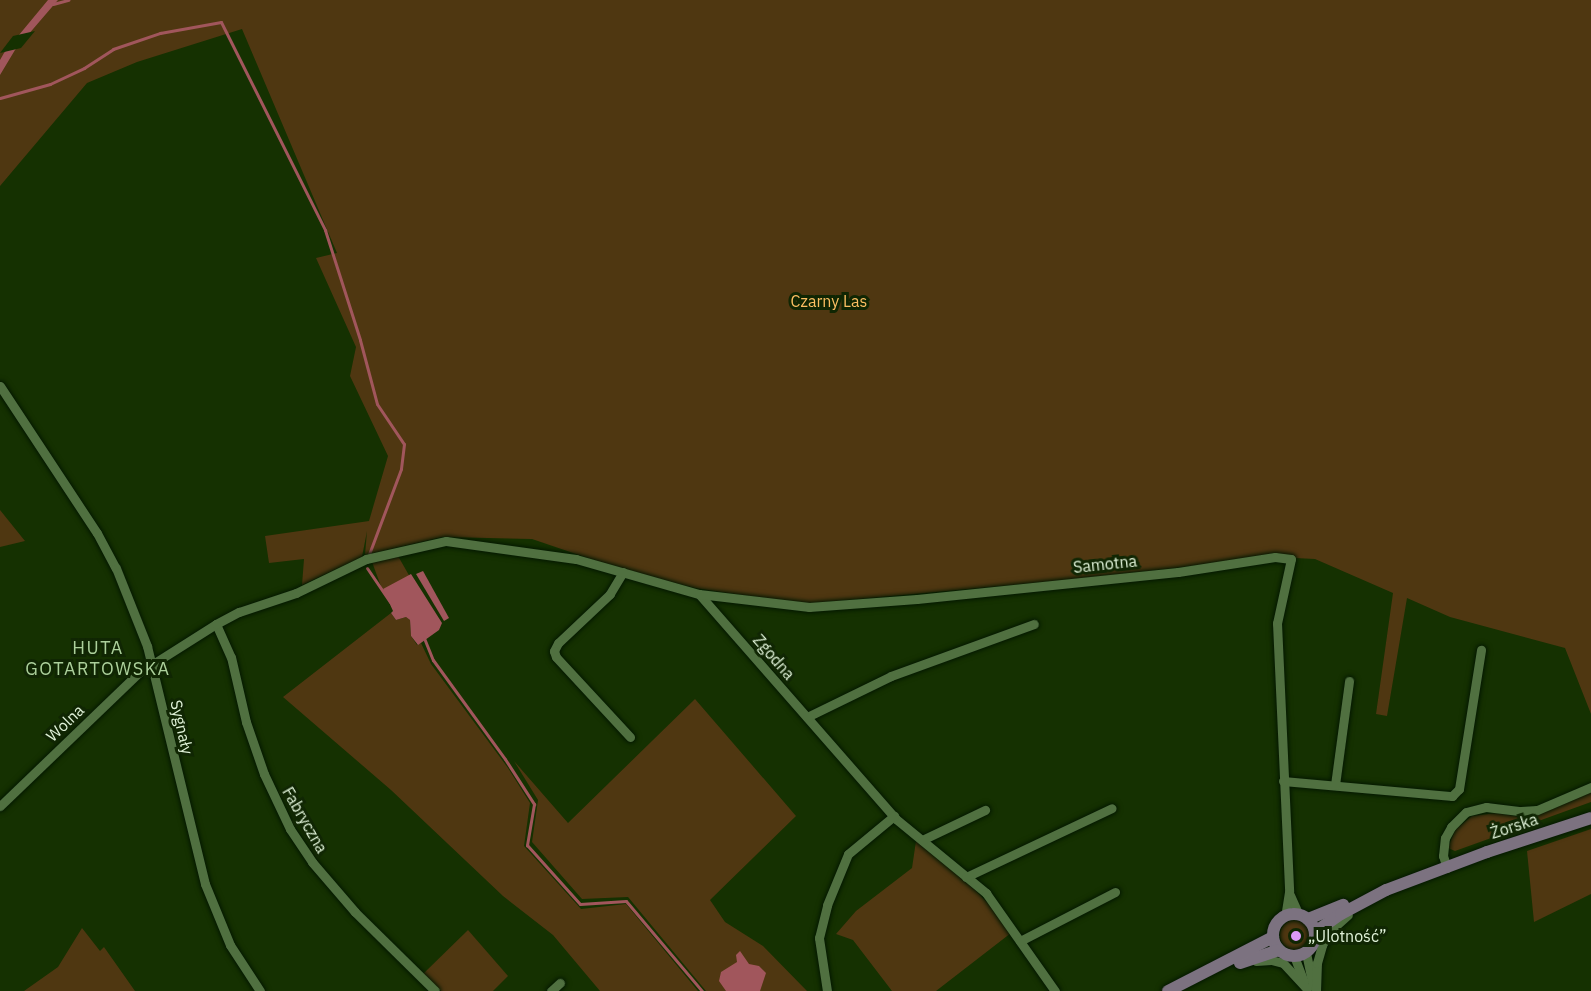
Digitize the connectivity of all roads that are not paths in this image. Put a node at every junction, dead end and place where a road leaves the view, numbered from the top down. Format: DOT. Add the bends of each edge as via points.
graph roads {
  1 [pos="0,386"];
  2 [pos="623,572"];
  3 [pos="699,594"];
  4 [pos="216,624"];
  5 [pos="1034,624"];
  6 [pos="1481,650"];
  7 [pos="151,664"];
  8 [pos="1349,681"];
  9 [pos="807,717"];
  10 [pos="630,737"];
  11 [pos="1283,781"];
  12 [pos="1335,785"];
  13 [pos="1591,787"];
  14 [pos="0,806"];
  15 [pos="1112,808"];
  16 [pos="985,810"];
  17 [pos="894,816"];
  18 [pos="1591,818"];
  19 [pos="922,840"];
  20 [pos="1447,868"];
  21 [pos="966,877"];
  22 [pos="1404,883"];
  23 [pos="1115,892"];
  24 [pos="1289,892"];
  25 [pos="1360,903"];
  26 [pos="1285,916"];
  27 [pos="1304,917"];
  28 [pos="1315,932"];
  29 [pos="1273,937"];
  30 [pos="1020,941"];
  31 [pos="1279,950"];
  32 [pos="1306,952"];
  33 [pos="1294,956"];
  34 [pos="1237,964"];
  35 [pos="1207,973"];
  36 [pos="560,983"];
  37 [pos="260,991"];
  38 [pos="435,991"];
  39 [pos="550,991"];
  40 [pos="827,991"];
  41 [pos="1054,991"];
  42 [pos="1168,991"];
  43 [pos="1311,991"];
  1 -- 7 [label="street, Sygnały" via="97,533 116,568"];
  2 -- 3 [label="street"];
  2 -- 4 [label="street" via="576,559 446,541 366,559 296,593"];
  2 -- 10 [label="street" via="610,594 554,651"];
  3 -- 9 [label="street, Zgodna"];
  3 -- 11 [label="street, Samotna" via="809,607 1178,572 1275,557 1291,559 1277,623"];
  4 -- 7 [label="street"];
  4 -- 38 [label="street, Fabryczna" via="231,657 246,722 264,774 290,829 312,862 355,912"];
  5 -- 9 [label="street" via="891,676"];
  6 -- 12 [label="street" via="1459,789 1452,795"];
  7 -- 14 [label="street, Wolna"];
  7 -- 37 [label="street, Sygnały" via="205,884 230,945"];
  8 -- 12 [label="street"];
  9 -- 17 [label="street, Zgodna"];
  11 -- 12 [label="street"];
  11 -- 24 [label="street, Samotna"];
  13 -- 20 [label="street, Żorska" via="1537,810 1486,807 1466,812 1445,838 1443,856"];
  15 -- 21 [label="street"];
  16 -- 19 [label="street"];
  17 -- 19 [label="street, Zgodna"];
  17 -- 40 [label="street" via="848,854 828,905 819,938"];
  18 -- 20 [label="main road, Żorska"];
  19 -- 21 [label="street, Zgodna"];
  20 -- 22 [label="main road, Żorska"];
  21 -- 30 [label="street, Zgodna" via="986,893"];
  22 -- 25 [label="main road, Żorska"];
  22 -- 27 [label="main road, Żorska"];
  23 -- 30 [label="street"];
  24 -- 26 [label="street, Samotna"];
  24 -- 27 [label="street, Samotna"];
  25 -- 28 [label="main road, Żorska"];
  25 -- 43 [label="street" via="1330,931 1322,945"];
  26 -- 27 [label="main road"];
  26 -- 29 [label="main road" via="1277,923"];
  27 -- 28 [label="main road"];
  28 -- 32 [label="main road" via="1314,944"];
  29 -- 31 [label="main road"];
  29 -- 35 [label="main road"];
  30 -- 41 [label="street, Zgodna"];
  31 -- 33 [label="main road"];
  31 -- 34 [label="main road"];
  32 -- 33 [label="main road"];
  32 -- 43 [label="street"];
  33 -- 43 [label="street"];
  34 -- 35 [label="main road"];
  34 -- 43 [label="street" via="1279,962"];
  35 -- 42 [label="main road"];
  36 -- 39 [label="street"];
}
